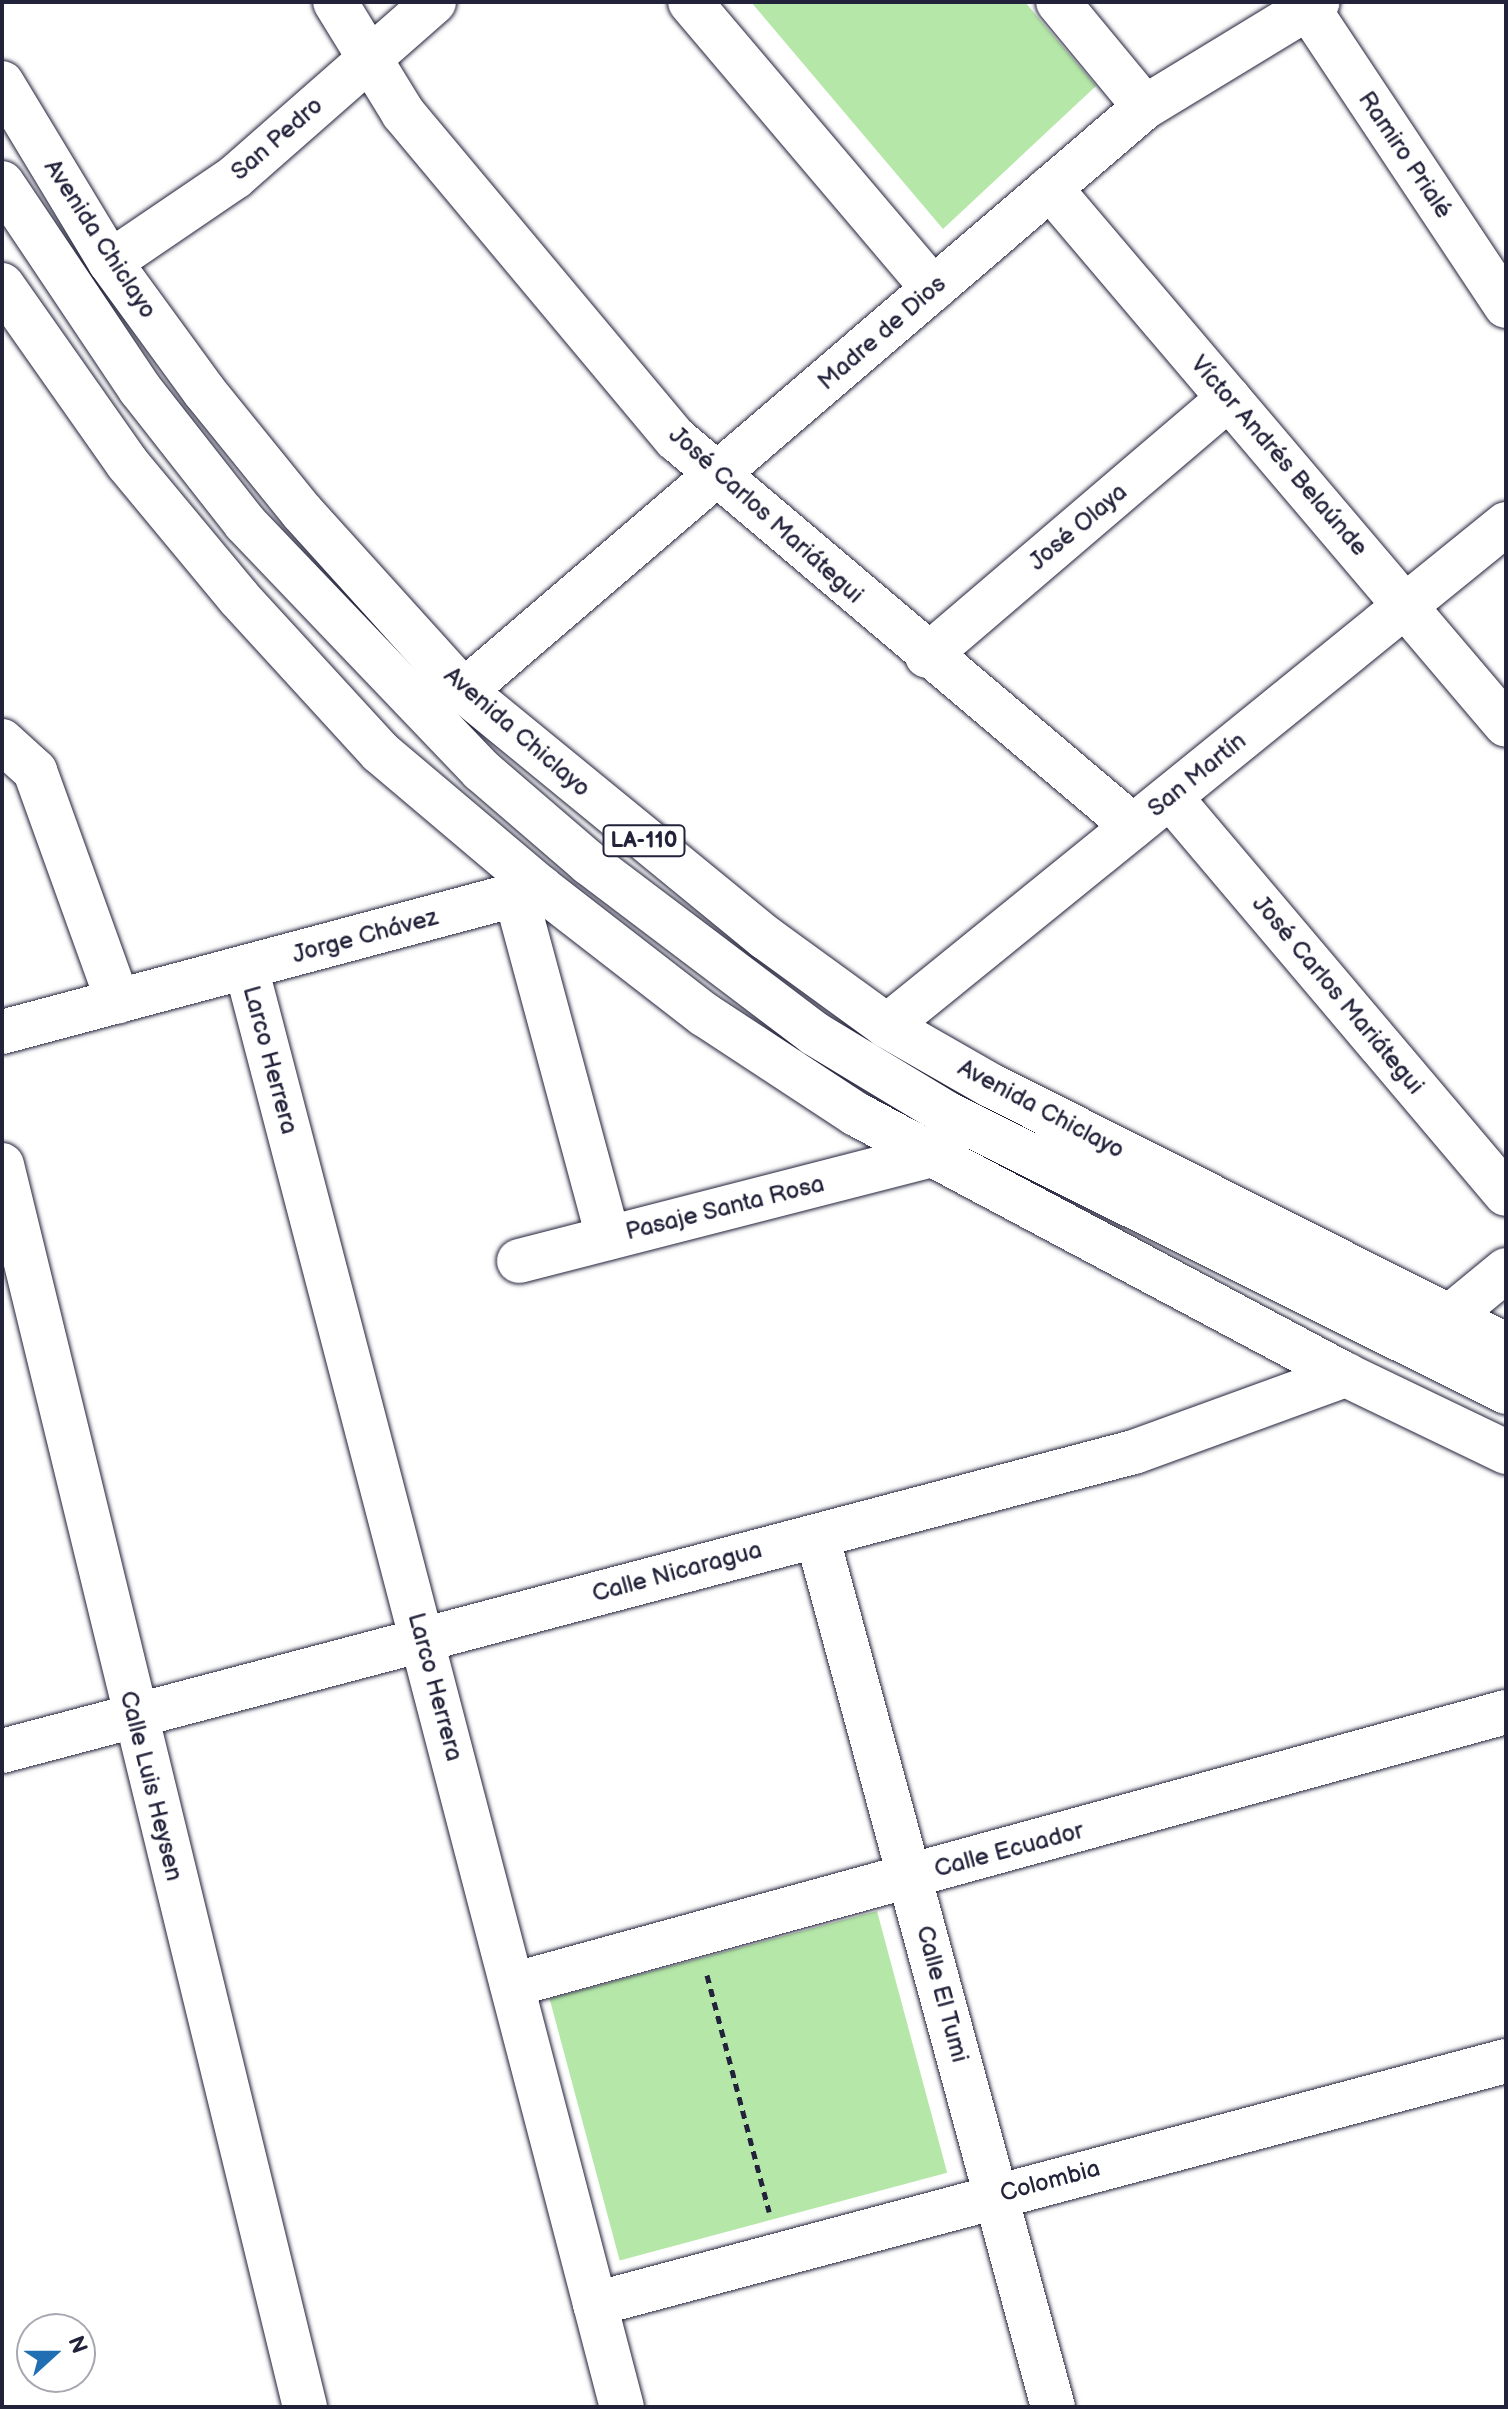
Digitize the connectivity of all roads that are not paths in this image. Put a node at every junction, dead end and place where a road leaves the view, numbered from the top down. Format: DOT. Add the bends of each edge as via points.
graph roads {
  1 [pos="335,2"];
  2 [pos="434,2"];
  3 [pos="690,2"];
  4 [pos="1058,2"];
  5 [pos="1310,5"];
  6 [pos="367,60"];
  7 [pos="2,83"];
  8 [pos="1145,107"];
  9 [pos="2,183"];
  10 [pos="1050,188"];
  11 [pos="110,262"];
  12 [pos="933,289"];
  13 [pos="5,296"];
  14 [pos="1506,306"];
  15 [pos="1229,398"];
  16 [pos="715,476"];
  17 [pos="1506,524"];
  18 [pos="1407,605"];
  19 [pos="927,656"];
  20 [pos="464,691"];
  21 [pos="1506,725"];
  22 [pos="2,741"];
  23 [pos="1170,797"];
  24 [pos="1133,826"];
  25 [pos="529,892"];
  26 [pos="246,967"];
  27 [pos="118,1001"];
  28 [pos="887,1026"];
  29 [pos="2,1032"];
  30 [pos="932,1155"];
  31 [pos="2,1165"];
  32 [pos="1506,1194"];
  33 [pos="608,1238"];
  34 [pos="519,1261"];
  35 [pos="1506,1270"];
  36 [pos="1449,1317"];
  37 [pos="1506,1345"];
  38 [pos="1346,1375"];
  39 [pos="1506,1392"];
  40 [pos="1506,1452"];
  41 [pos="817,1536"];
  42 [pos="422,1639"];
  43 [pos="1506,1712"];
  44 [pos="134,1716"];
  45 [pos="2,1751"];
  46 [pos="910,1877"];
  47 [pos="512,1985"];
  48 [pos="1506,2061"];
  49 [pos="996,2195"];
  50 [pos="595,2304"];
  51 [pos="305,2407"];
  52 [pos="622,2407"];
  53 [pos="1053,2407"];
  1 -- 6 [label="street, José Carlos Mariátegui"];
  2 -- 6 [label="street, San Pedro"];
  3 -- 12 [label="street"];
  4 -- 8 [label="street"];
  5 -- 8 [label="street, Madre de Dios"];
  5 -- 14 [label="street, Ramiro Prialé"];
  6 -- 11 [label="street, San Pedro" via="235,177"];
  6 -- 16 [label="street, José Carlos Mariátegui" via="522,260 676,439"];
  7 -- 11 [label="street, Avenida Chiclayo / LA-110"];
  8 -- 10 [label="street, Madre de Dios"];
  9 -- 39 [label="street, Avenida Chiclayo" via="140,389 245,523 481,770 589,863 815,1034 946,1113"];
  10 -- 12 [label="street, Madre de Dios"];
  10 -- 15 [label="street, Víctor Andrés Belaúnde"];
  11 -- 20 [label="street, Avenida Chiclayo / LA-110" via="204,391 302,512"];
  12 -- 16 [label="street, Madre de Dios"];
  13 -- 25 [label="street" via="127,463 239,598 380,752"];
  15 -- 18 [label="street, Víctor Andrés Belaúnde"];
  15 -- 19 [label="street, José Olaya"];
  16 -- 19 [label="street, José Carlos Mariátegui"];
  16 -- 20 [label="street, Madre de Dios"];
  17 -- 18 [label="street, San Martín"];
  18 -- 21 [label="street, Víctor Andrés Belaúnde"];
  18 -- 23 [label="street, San Martín"];
  19 -- 24 [label="street, José Carlos Mariátegui"];
  20 -- 28 [label="street, Avenida Chiclayo / LA-110" via="766,938"];
  22 -- 27 [label="street" via="35,771"];
  23 -- 24 [label="street, San Martín"];
  23 -- 32 [label="street, José Carlos Mariátegui"];
  24 -- 28 [label="street, San Martín"];
  25 -- 26 [label="street, Jorge Chávez"];
  25 -- 30 [label="street" via="856,1114"];
  25 -- 33 [label="street"];
  26 -- 27 [label="street, Jorge Chávez"];
  26 -- 42 [label="street, Larco Herrera"];
  27 -- 29 [label="street, Jorge Chávez"];
  28 -- 36 [label="street, Avenida Chiclayo / LA-110" via="990,1085"];
  30 -- 33 [label="street, Pasaje Santa Rosa"];
  30 -- 38 [label="street"];
  31 -- 44 [label="street, Calle Luis Heysen"];
  33 -- 34 [label="street, Pasaje Santa Rosa"];
  35 -- 36 [label="street"];
  36 -- 37 [label="street, Avenida Chiclayo / LA-110"];
  38 -- 40 [label="street"];
  38 -- 41 [label="street, Calle Nicaragua" via="1134,1452"];
  41 -- 42 [label="street, Calle Nicaragua"];
  41 -- 46 [label="street, Calle El Tumi"];
  42 -- 44 [label="street, Calle Nicaragua"];
  42 -- 47 [label="street, Larco Herrera"];
  43 -- 46 [label="street, Calle Ecuador"];
  44 -- 45 [label="street, Calle Nicaragua"];
  44 -- 51 [label="street, Calle Luis Heysen"];
  46 -- 47 [label="street, Calle Ecuador"];
  46 -- 49 [label="street, Calle El Tumi"];
  47 -- 50 [label="street, Larco Herrera"];
  48 -- 49 [label="street, Colombia"];
  49 -- 50 [label="street, Colombia"];
  49 -- 53 [label="street, Calle El Tumi"];
  50 -- 52 [label="street, Larco Herrera"];
}
